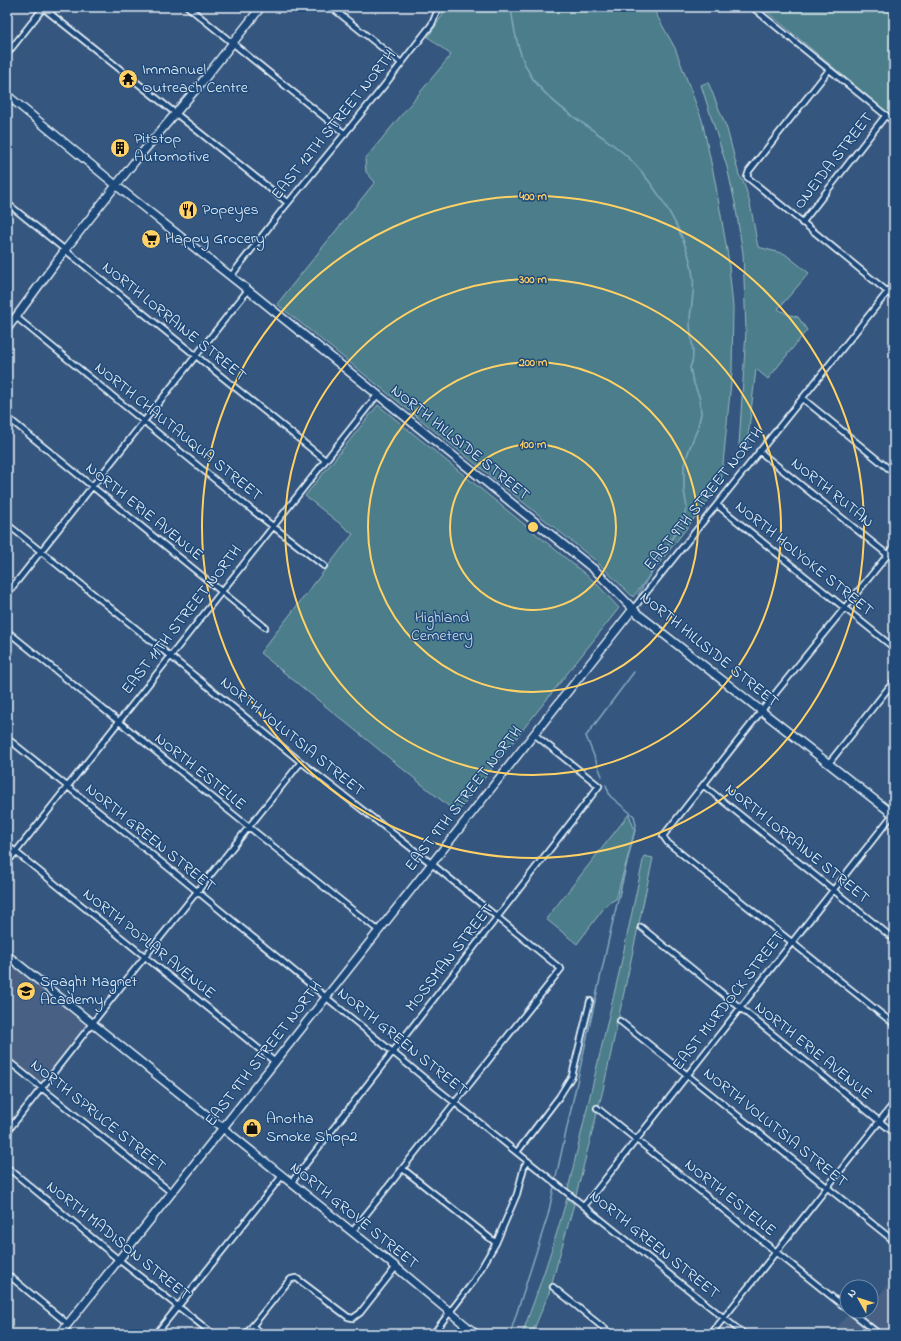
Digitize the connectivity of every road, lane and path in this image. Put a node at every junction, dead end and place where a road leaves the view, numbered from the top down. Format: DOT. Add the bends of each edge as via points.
graph roads {
  1 [pos="43,7"];
  2 [pos="188,7"];
  3 [pos="261,7"];
  4 [pos="331,7"];
  5 [pos="439,7"];
  6 [pos="752,7"];
  7 [pos="233,44"];
  8 [pos="7,54"];
  9 [pos="401,63"];
  10 [pos="830,70"];
  11 [pos="7,96"];
  12 [pos="175,112"];
  13 [pos="886,115"];
  14 [pos="894,122"];
  15 [pos="345,134"];
  16 [pos="116,186"];
  17 [pos="7,203"];
  18 [pos="288,203"];
  19 [pos="802,223"];
  20 [pos="65,250"];
  21 [pos="231,276"];
  22 [pos="894,284"];
  23 [pos="248,290"];
  24 [pos="888,292"];
  25 [pos="894,297"];
  26 [pos="16,318"];
  27 [pos="7,329"];
  28 [pos="196,357"];
  29 [pos="378,394"];
  30 [pos="802,398"];
  31 [pos="7,417"];
  32 [pos="144,421"];
  33 [pos="759,451"];
  34 [pos="325,460"];
  35 [pos="894,473"];
  36 [pos="92,486"];
  37 [pos="717,505"];
  38 [pos="7,524"];
  39 [pos="273,526"];
  40 [pos="894,547"];
  41 [pos="41,551"];
  42 [pos="888,555"];
  43 [pos="324,566"];
  44 [pos="221,592"];
  45 [pos="7,594"];
  46 [pos="844,608"];
  47 [pos="633,609"];
  48 [pos="265,627"];
  49 [pos="7,631"];
  50 [pos="894,648"];
  51 [pos="171,656"];
  52 [pos="894,681"];
  53 [pos="762,710"];
  54 [pos="118,722"];
  55 [pos="534,734"];
  56 [pos="7,738"];
  57 [pos="301,762"];
  58 [pos="829,763"];
  59 [pos="703,785"];
  60 [pos="66,787"];
  61 [pos="894,814"];
  62 [pos="248,828"];
  63 [pos="7,845"];
  64 [pos="16,852"];
  65 [pos="7,863"];
  66 [pos="432,864"];
  67 [pos="834,890"];
  68 [pos="197,892"];
  69 [pos="498,917"];
  70 [pos="641,927"];
  71 [pos="379,931"];
  72 [pos="894,939"];
  73 [pos="792,942"];
  74 [pos="7,955"];
  75 [pos="144,957"];
  76 [pos="326,998"];
  77 [pos="590,1001"];
  78 [pos="740,1008"];
  79 [pos="620,1021"];
  80 [pos="92,1023"];
  81 [pos="894,1024"];
  82 [pos="393,1052"];
  83 [pos="7,1060"];
  84 [pos="275,1062"];
  85 [pos="688,1075"];
  86 [pos="42,1088"];
  87 [pos="455,1103"];
  88 [pos="894,1103"];
  89 [pos="597,1108"];
  90 [pos="879,1122"];
  91 [pos="223,1128"];
  92 [pos="7,1132"];
  93 [pos="894,1133"];
  94 [pos="636,1140"];
  95 [pos="517,1152"];
  96 [pos="528,1161"];
  97 [pos="7,1167"];
  98 [pos="403,1169"];
  99 [pos="282,1176"];
  100 [pos="291,1183"];
  101 [pos="827,1187"];
  102 [pos="172,1193"];
  103 [pos="584,1206"];
  104 [pos="352,1232"];
  105 [pos="894,1241"];
  106 [pos="496,1243"];
  107 [pos="776,1252"];
  108 [pos="119,1260"];
  109 [pos="396,1267"];
  110 [pos="7,1274"];
  111 [pos="553,1287"];
  112 [pos="839,1303"];
  113 [pos="178,1306"];
  114 [pos="450,1312"];
  115 [pos="724,1317"];
  116 [pos="860,1319"];
  117 [pos="68,1324"];
  118 [pos="252,1326"];
  119 [pos="60,1334"];
  120 [pos="156,1334"];
  121 [pos="212,1334"];
  122 [pos="246,1334"];
  123 [pos="263,1334"];
  124 [pos="433,1334"];
  125 [pos="476,1334"];
  126 [pos="611,1334"];
  127 [pos="711,1334"];
  128 [pos="744,1334"];
  129 [pos="879,1334"];
  1 -- 8 [label="street"];
  1 -- 12 [label="street"];
  2 -- 7 [label="street"];
  3 -- 7 [label="main road"];
  4 -- 9 [label="street"];
  5 -- 9 [label="street, EAST 12TH STREET NORTH" via="432,24"];
  6 -- 10 [label="street"];
  7 -- 12 [label="main road"];
  7 -- 15 [label="street"];
  9 -- 15 [label="street, EAST 12TH STREET NORTH"];
  10 -- 13 [label="street"];
  10 -- 19 [label="street" via="746,177"];
  11 -- 16 [label="main road, NORTH HILLSIDE STREET"];
  12 -- 16 [label="main road"];
  12 -- 18 [label="street"];
  13 -- 14 [label="street"];
  13 -- 19 [label="street, ONEIDA STREET"];
  15 -- 18 [label="street, EAST 12TH STREET NORTH"];
  16 -- 20 [label="main road"];
  16 -- 21 [label="main road, NORTH HILLSIDE STREET"];
  17 -- 20 [label="street, NORTH LORRAINE STREET"];
  18 -- 21 [label="street, EAST 12TH STREET NORTH"];
  19 -- 24 [label="street"];
  20 -- 26 [label="main road"];
  20 -- 28 [label="street, NORTH LORRAINE STREET"];
  21 -- 23 [label="main road, NORTH HILLSIDE STREET"];
  22 -- 24 [label="street, EAST 9TH STREET NORTH"];
  23 -- 28 [label="street"];
  23 -- 29 [label="main road, NORTH HILLSIDE STREET"];
  24 -- 25 [label="street"];
  24 -- 30 [label="street, EAST 9TH STREET NORTH"];
  26 -- 27 [label="main road"];
  26 -- 32 [label="street, NORTH CHAUTAUQUA STREET"];
  28 -- 32 [label="street"];
  28 -- 34 [label="street, NORTH LORRAINE STREET"];
  29 -- 34 [label="street, EAST 11TH STREET NORTH"];
  29 -- 47 [label="main road, NORTH HILLSIDE STREET" via="596,571"];
  30 -- 33 [label="street, EAST 9TH STREET NORTH"];
  30 -- 35 [label="street"];
  31 -- 36 [label="street, NORTH ERIE AVENUE"];
  32 -- 36 [label="street"];
  32 -- 39 [label="street, NORTH CHAUTAUQUA STREET"];
  33 -- 37 [label="street, EAST 9TH STREET NORTH"];
  33 -- 42 [label="street, NORTH RUTAN"];
  34 -- 39 [label="street, EAST 11TH STREET NORTH"];
  36 -- 41 [label="street"];
  36 -- 44 [label="street, NORTH ERIE AVENUE"];
  37 -- 46 [label="street, NORTH HOLYOKE STREET"];
  37 -- 47 [label="street, EAST 9TH STREET NORTH"];
  38 -- 41 [label="street, NORTH VOLUTSIA STREET"];
  39 -- 43 [label="street, NORTH CHAUTAUQUA STREET"];
  39 -- 44 [label="street, EAST 11TH STREET NORTH"];
  40 -- 42 [label="street"];
  41 -- 45 [label="street"];
  41 -- 51 [label="street, NORTH VOLUTSIA STREET"];
  42 -- 46 [label="street"];
  44 -- 48 [label="street, NORTH ERIE AVENUE"];
  44 -- 51 [label="street, EAST 11TH STREET NORTH"];
  46 -- 50 [label="street, NORTH HOLYOKE STREET"];
  46 -- 53 [label="street"];
  47 -- 53 [label="main road, NORTH HILLSIDE STREET"];
  47 -- 55 [label="main road, EAST 9TH STREET NORTH"];
  49 -- 54 [label="street, NORTH ESTELLE"];
  51 -- 54 [label="street, EAST 11TH STREET NORTH"];
  51 -- 57 [label="street, NORTH VOLUTSIA STREET"];
  52 -- 58 [label="street"];
  53 -- 58 [label="main road, NORTH HILLSIDE STREET"];
  53 -- 59 [label="street"];
  54 -- 60 [label="street, EAST 11TH STREET NORTH"];
  54 -- 62 [label="street, NORTH ESTELLE"];
  55 -- 66 [label="main road, EAST 9TH STREET NORTH"];
  55 -- 69 [label="street, MOSSMAN STREET" via="599,786"];
  56 -- 60 [label="street, NORTH GREEN STREET"];
  57 -- 62 [label="street"];
  57 -- 66 [label="street, NORTH VOLUTSIA STREET"];
  58 -- 61 [label="main road, NORTH HILLSIDE STREET"];
  59 -- 67 [label="street, NORTH LORRAINE STREET"];
  59 -- 73 [label="street" via="663,836 668,843"];
  60 -- 64 [label="street, EAST 11TH STREET NORTH"];
  60 -- 68 [label="street, NORTH GREEN STREET"];
  61 -- 67 [label="street, EAST MURDOCK STREET"];
  62 -- 68 [label="street"];
  62 -- 71 [label="street, NORTH ESTELLE"];
  63 -- 64 [label="street, NORTH POPLAR AVENUE"];
  64 -- 65 [label="street, EAST 11TH STREET NORTH"];
  64 -- 75 [label="street, NORTH POPLAR AVENUE"];
  66 -- 69 [label="street, NORTH VOLUTSIA STREET"];
  66 -- 71 [label="main road, EAST 9TH STREET NORTH"];
  67 -- 72 [label="street, NORTH LORRAINE STREET"];
  67 -- 73 [label="street, EAST MURDOCK STREET"];
  68 -- 75 [label="street"];
  68 -- 76 [label="street, NORTH GREEN STREET"];
  69 -- 82 [label="street, MOSSMAN STREET"];
  69 -- 87 [label="street, NORTH VOLUTSIA STREET" via="561,969"];
  70 -- 78 [label="street, NORTH ERIE AVENUE"];
  71 -- 76 [label="main road, EAST 9TH STREET NORTH"];
  73 -- 78 [label="street, EAST MURDOCK STREET"];
  73 -- 81 [label="street"];
  74 -- 80 [label="main road, NORTH GROVE STREET"];
  75 -- 80 [label="street"];
  75 -- 84 [label="street, NORTH POPLAR AVENUE"];
  76 -- 82 [label="street, NORTH GREEN STREET"];
  76 -- 84 [label="main road, EAST 9TH STREET NORTH"];
  77 -- 95 [label="street" via="572,1076"];
  78 -- 85 [label="street, EAST MURDOCK STREET"];
  78 -- 90 [label="street, NORTH ERIE AVENUE"];
  79 -- 85 [label="street, NORTH VOLUTSIA STREET"];
  80 -- 86 [label="street"];
  80 -- 91 [label="main road, NORTH GROVE STREET"];
  82 -- 87 [label="street, NORTH GREEN STREET"];
  82 -- 100 [label="street, MOSSMAN STREET"];
  83 -- 86 [label="street, NORTH SPRUCE STREET"];
  84 -- 91 [label="main road, EAST 9TH STREET NORTH"];
  85 -- 94 [label="street, EAST MURDOCK STREET"];
  85 -- 101 [label="street, NORTH VOLUTSIA STREET"];
  86 -- 92 [label="street"];
  86 -- 102 [label="street, NORTH SPRUCE STREET"];
  87 -- 95 [label="street, NORTH GREEN STREET"];
  87 -- 98 [label="street"];
  88 -- 90 [label="street"];
  89 -- 94 [label="street, NORTH ESTELLE"];
  90 -- 93 [label="street, NORTH ERIE AVENUE"];
  90 -- 101 [label="street"];
  91 -- 99 [label="main road, NORTH GROVE STREET"];
  91 -- 102 [label="main road, EAST 9TH STREET NORTH"];
  94 -- 103 [label="street, EAST MURDOCK STREET"];
  94 -- 107 [label="street, NORTH ESTELLE"];
  95 -- 96 [label="street, NORTH GREEN STREET"];
  96 -- 103 [label="street, NORTH GREEN STREET"];
  96 -- 106 [label="street"];
  97 -- 108 [label="street, NORTH MADISON STREET"];
  98 -- 104 [label="street"];
  98 -- 106 [label="street"];
  99 -- 100 [label="main road, NORTH GROVE STREET"];
  99 -- 113 [label="street"];
  100 -- 104 [label="main road, NORTH GROVE STREET"];
  101 -- 105 [label="street, NORTH VOLUTSIA STREET"];
  101 -- 107 [label="street"];
  102 -- 108 [label="main road, EAST 9TH STREET NORTH"];
  103 -- 115 [label="street, NORTH GREEN STREET"];
  104 -- 109 [label="main road, NORTH GROVE STREET"];
  106 -- 114 [label="street" via="473,1282"];
  107 -- 112 [label="street, NORTH ESTELLE"];
  107 -- 115 [label="street"];
  108 -- 113 [label="street, NORTH MADISON STREET"];
  108 -- 117 [label="main road, EAST 9TH STREET NORTH"];
  109 -- 114 [label="main road, NORTH GROVE STREET"];
  109 -- 118 [label="street" via="360,1313 353,1318 348,1317 296,1278 287,1283"];
  110 -- 117 [label="street"];
  111 -- 126 [label="street"];
  113 -- 120 [label="street"];
  113 -- 121 [label="street, NORTH MADISON STREET"];
  114 -- 124 [label="street"];
  114 -- 125 [label="main road, NORTH GROVE STREET"];
  115 -- 127 [label="street"];
  115 -- 128 [label="street, NORTH GREEN STREET"];
  116 -- 129 [label="street"];
  117 -- 119 [label="main road, EAST 9TH STREET NORTH"];
  118 -- 122 [label="street"];
  118 -- 123 [label="street"];
}
